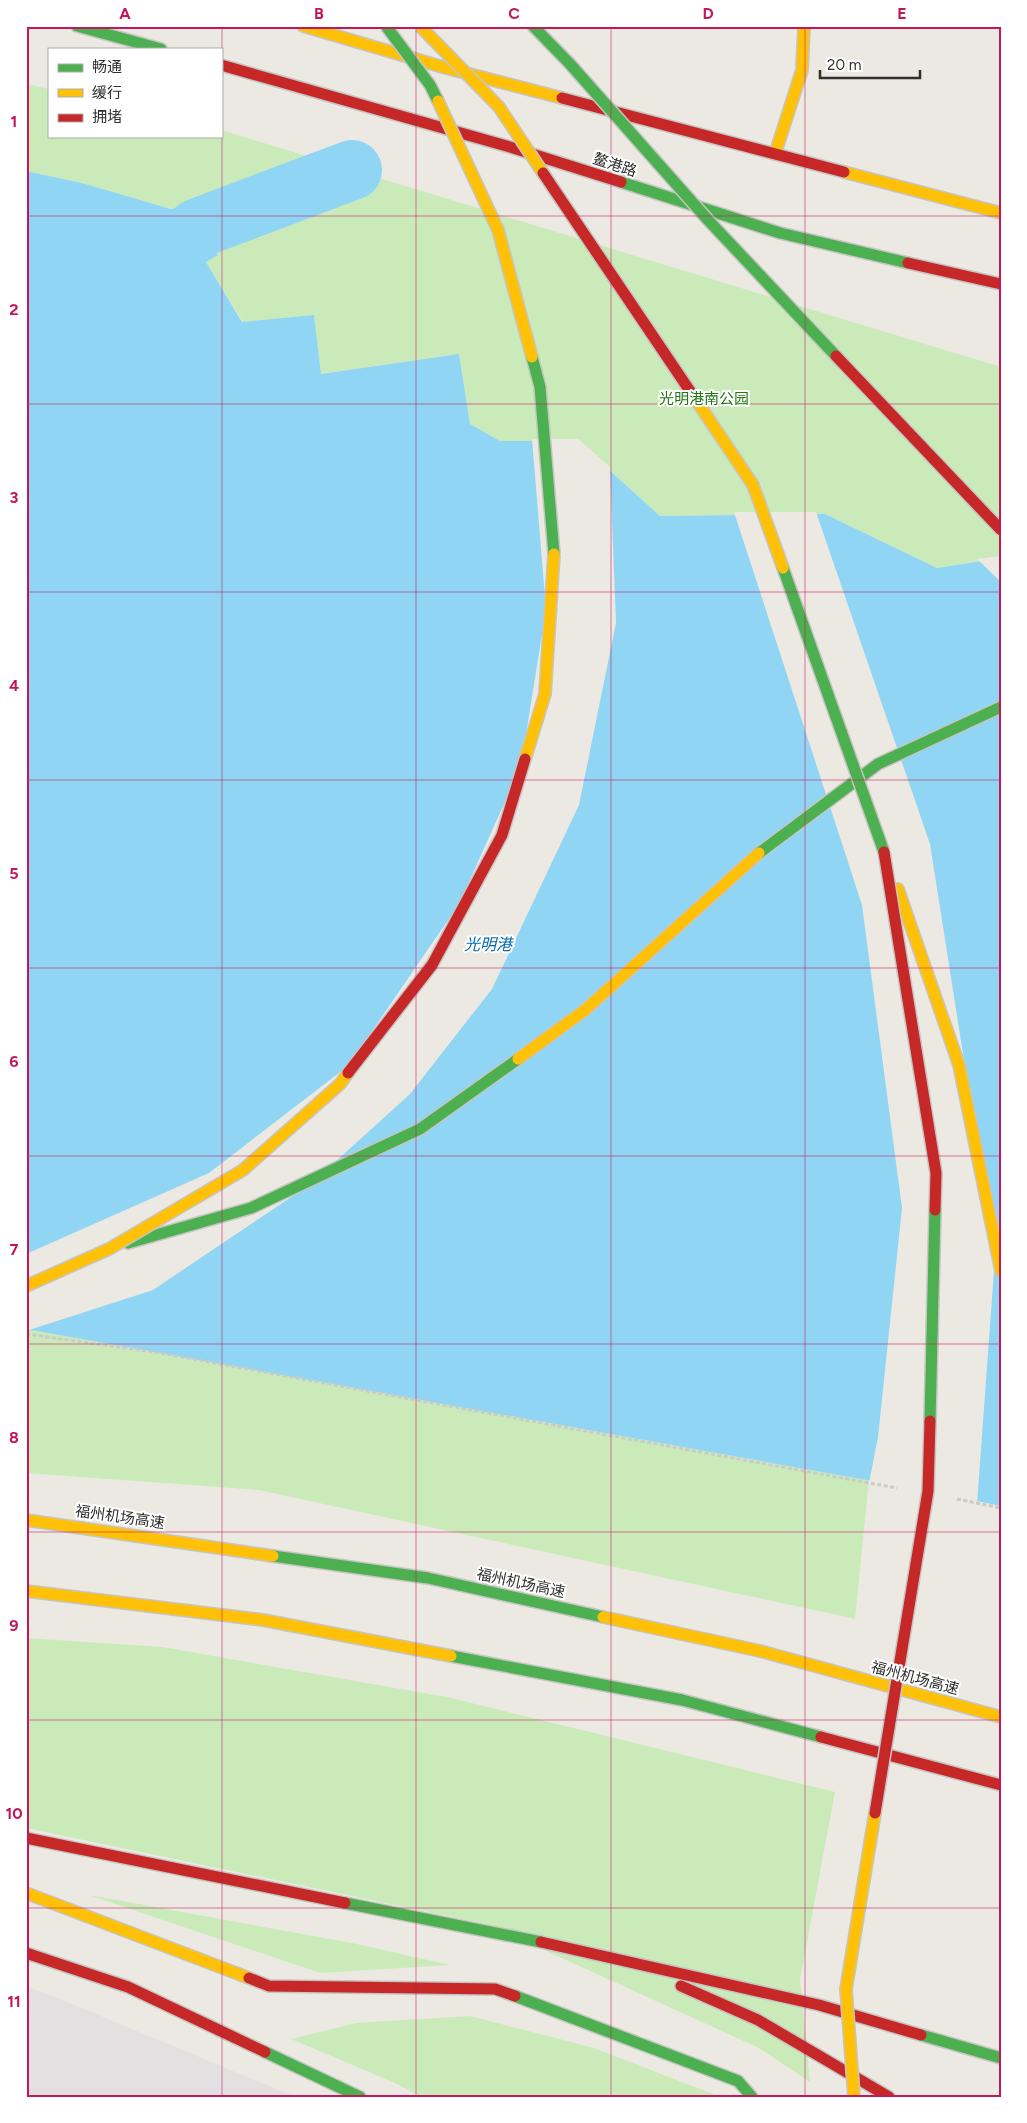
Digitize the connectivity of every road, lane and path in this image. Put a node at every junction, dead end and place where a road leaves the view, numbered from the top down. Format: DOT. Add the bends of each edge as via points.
graph roads {
  1 [pos="77,26"];
  2 [pos="303,26"];
  3 [pos="386,26"];
  4 [pos="420,26"];
  5 [pos="533,26"];
  6 [pos="804,26"];
  7 [pos="157,48"];
  8 [pos="222,65"];
  9 [pos="775,154"];
  10 [pos="1001,213"];
  11 [pos="1001,284"];
  12 [pos="1001,530"];
  13 [pos="1001,707"];
  14 [pos="884,850"];
  15 [pos="108,1248"];
  16 [pos="1001,1271"];
  17 [pos="26,1286"];
  18 [pos="26,1334"];
  19 [pos="905,1489"];
  20 [pos="953,1499"];
  21 [pos="1001,1508"];
  22 [pos="26,1520"];
  23 [pos="26,1591"];
  24 [pos="1001,1717"];
  25 [pos="1001,1785"];
  26 [pos="26,1838"];
  27 [pos="26,1893"];
  28 [pos="564,1947"];
  29 [pos="26,1953"];
  30 [pos="1001,2058"];
  31 [pos="360,2097"];
  32 [pos="752,2097"];
  33 [pos="854,2097"];
  34 [pos="889,2097"];
  1 -- 7 [label="main road"];
  2 -- 9 [label="main road, bridge" via="446,68"];
  3 -- 15 [label="main road, bridge" via="430,85 498,230 540,388 555,543 545,694 502,835 432,965 340,1084 244,1170"];
  4 -- 14 [label="main road, bridge" via="499,107 753,485"];
  5 -- 12 [label="main road, bridge" via="708,220"];
  6 -- 9 [label="main road" via="802,70"];
  8 -- 11 [label="main road, 鳌港路" via="510,147 780,233"];
  9 -- 10 [label="main road"];
  13 -- 15 [label="main road, bridge" via="878,764 770,842 585,1010 420,1129 251,1208"];
  14 -- 16 [label="main road, bridge" via="959,1065"];
  14 -- 33 [label="main road, bridge" via="936,1173 928,1491 846,1989"];
  15 -- 17 [label="main road, bridge"];
  18 -- 19 [label="path" via="160,1353"];
  20 -- 21 [label="path"];
  22 -- 24 [label="main road, 福州机场高速" via="428,1578 760,1651"];
  23 -- 25 [label="main road" via="264,1620 682,1700"];
  26 -- 28 [label="main road"];
  27 -- 32 [label="main road" via="270,1986 495,1989 738,2081"];
  28 -- 30 [label="main road" via="819,2005"];
  28 -- 34 [label="main road" via="656,1975 758,2020"];
  29 -- 31 [label="main road" via="128,1987"];
}
